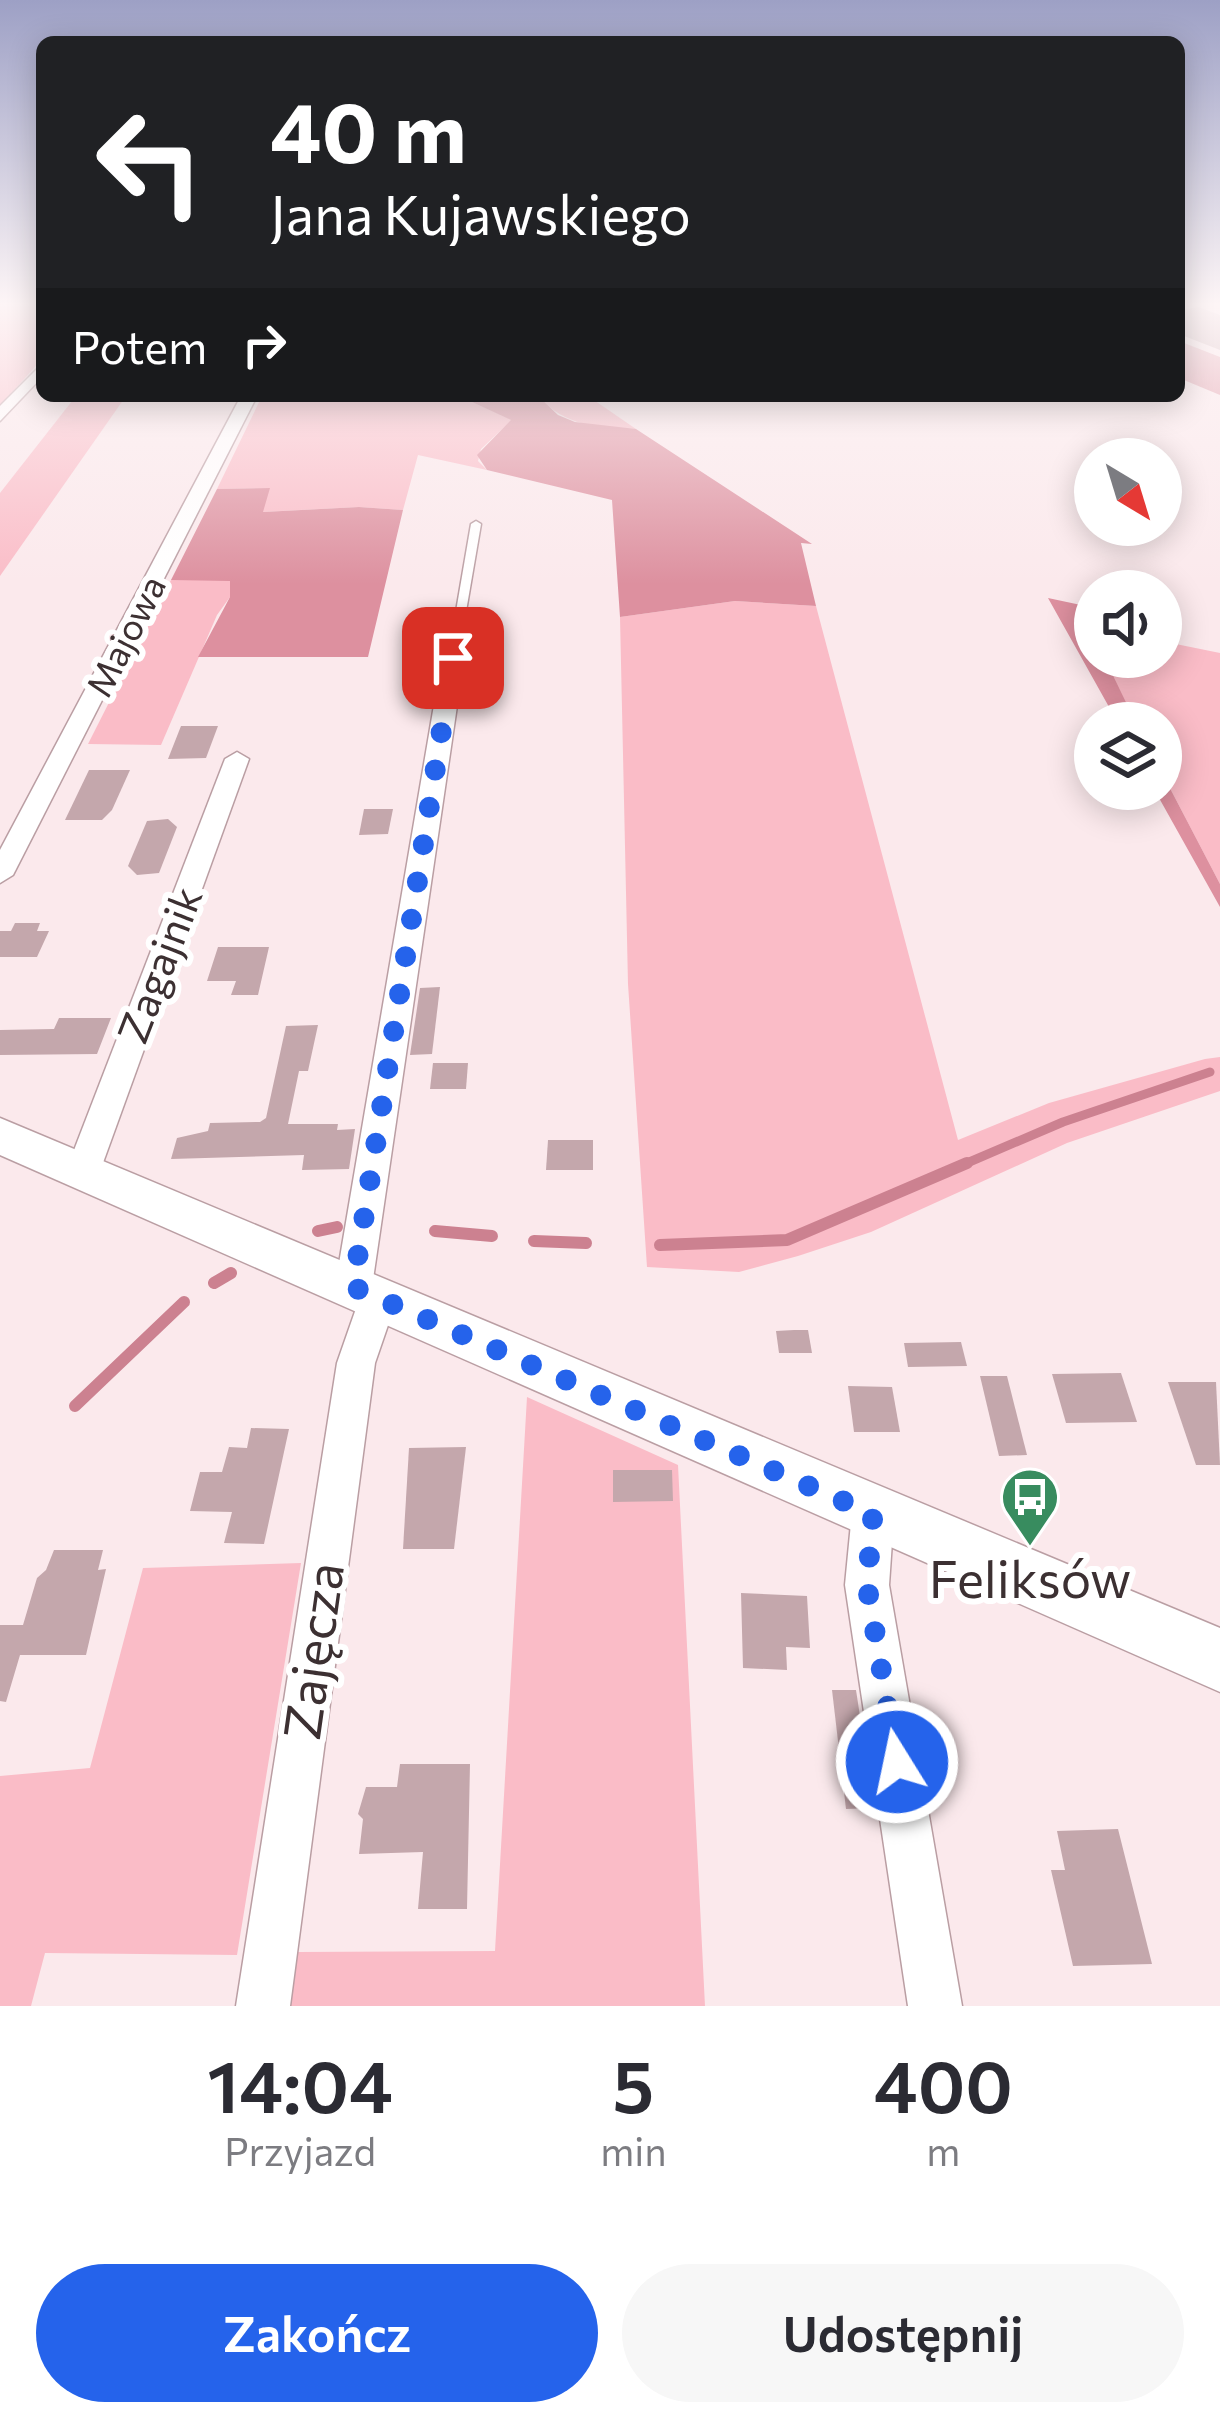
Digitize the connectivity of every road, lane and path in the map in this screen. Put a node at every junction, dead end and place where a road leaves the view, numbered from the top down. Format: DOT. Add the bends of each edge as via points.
graph roads {
  1 [pos="246,402"];
  2 [pos="476,524"];
  3 [pos="453,658"];
  4 [pos="237,759"];
  5 [pos="0,875"];
  6 [pos="0,1135"];
  7 [pos="83,1171"];
  8 [pos="365,1293"];
  9 [pos="873,1514"];
  10 [pos="1220,1660"];
  11 [pos="263,2006"];
  12 [pos="935,2006"];
  1 -- 5 [label="street, Majowa"];
  2 -- 3 [label="lane"];
  3 -- 8 [label="street, Zajęcza"];
  4 -- 7 [label="street, Zagajnik"];
  6 -- 7 [label="main road"];
  7 -- 8 [label="main road"];
  8 -- 9 [label="main road"];
  8 -- 11 [label="street, Zajęcza"];
  9 -- 10 [label="main road"];
  9 -- 12 [label="street" via="867,1585"];
}
